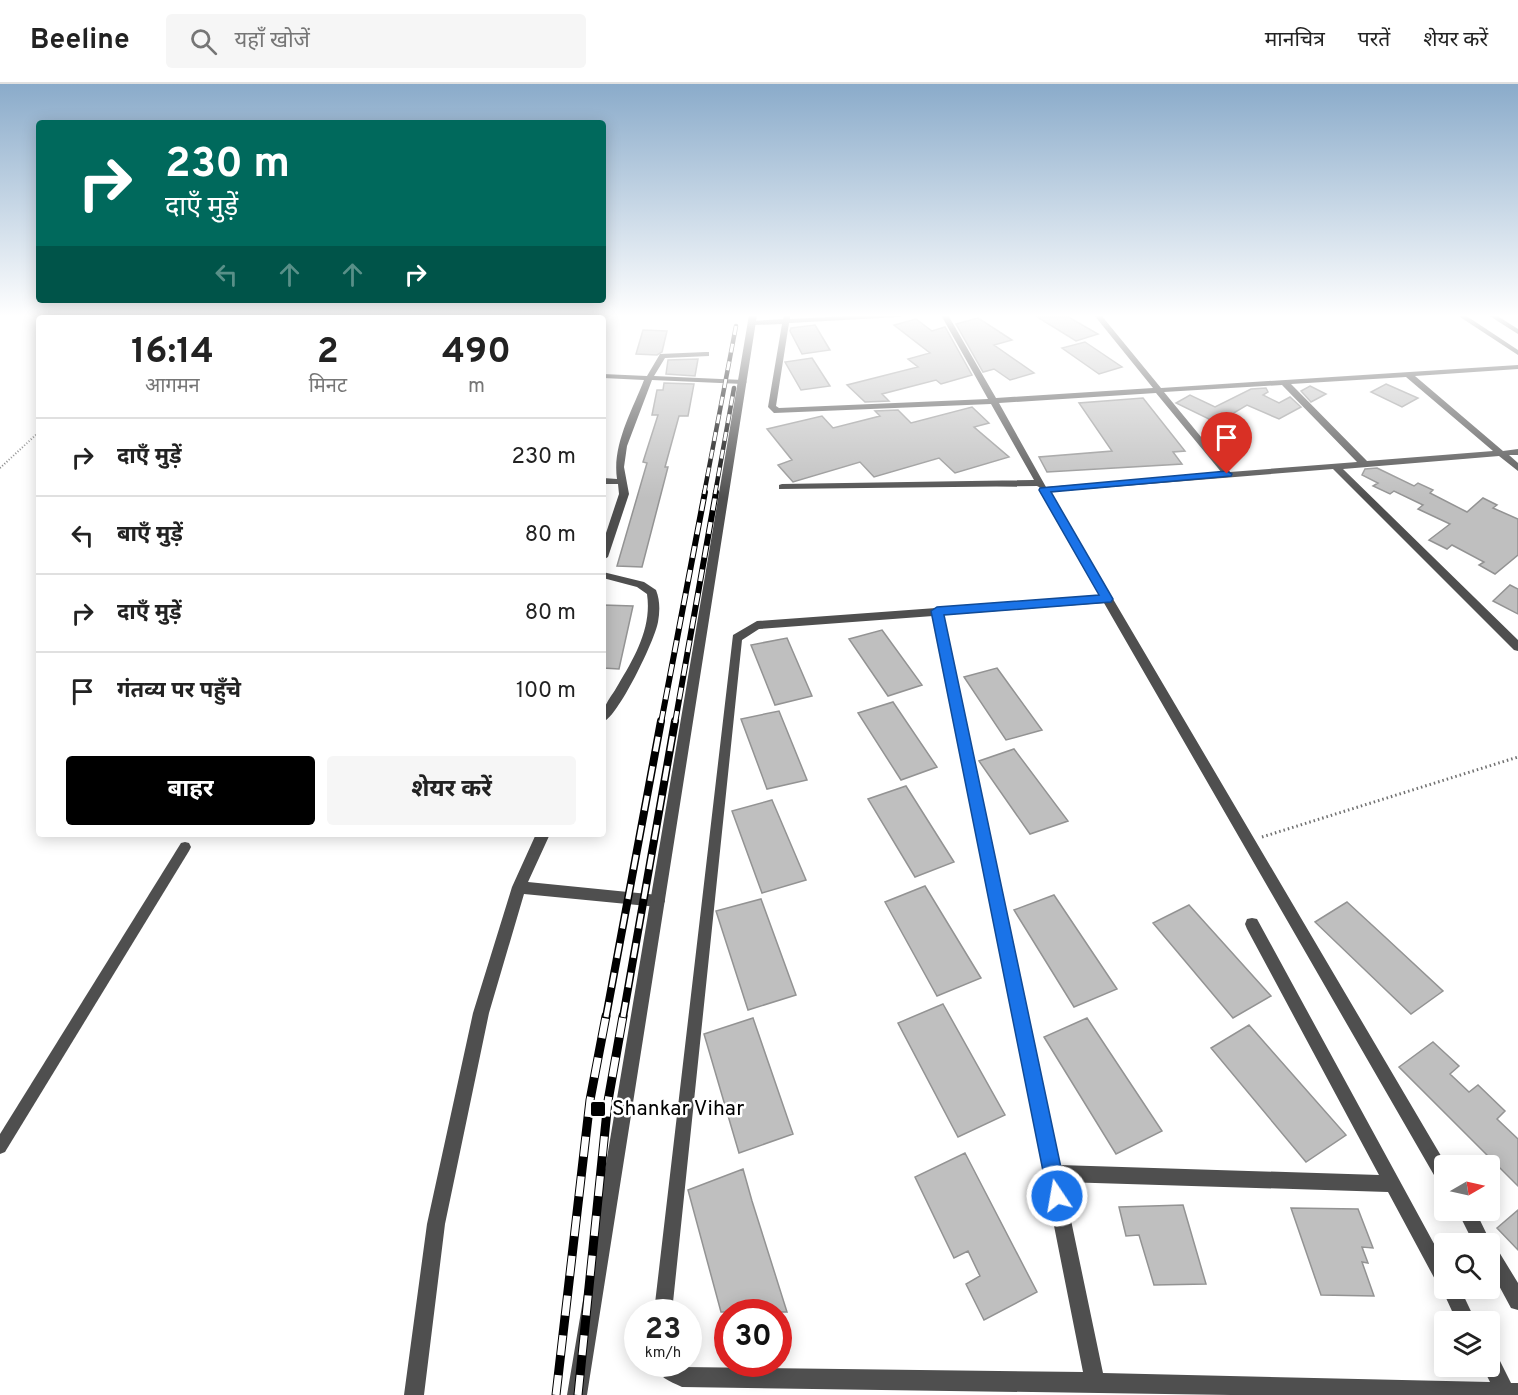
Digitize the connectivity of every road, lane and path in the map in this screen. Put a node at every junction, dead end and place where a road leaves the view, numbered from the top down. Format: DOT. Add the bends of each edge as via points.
graph roads {
  1 [pos="607,376"];
  2 [pos="744,376"];
  3 [pos="777,376"];
  4 [pos="978,376"];
  5 [pos="1147,376"];
  6 [pos="1374,376"];
  7 [pos="1411,376"];
  8 [pos="649,378"];
  9 [pos="743,381"];
  10 [pos="1285,382"];
  11 [pos="1159,391"];
  12 [pos="992,401"];
  13 [pos="36,435"];
  14 [pos="1518,452"];
  15 [pos="1501,454"];
  16 [pos="1364,464"];
  17 [pos="1335,466"];
  18 [pos="0,468"];
  19 [pos="1518,468"];
  20 [pos="1227,474"];
  21 [pos="606,481"];
  22 [pos="623,482"];
  23 [pos="1042,486"];
  24 [pos="782,487"];
  25 [pos="606,538"];
  26 [pos="606,575"];
  27 [pos="1107,599"];
  28 [pos="937,611"];
  29 [pos="1518,647"];
  30 [pos="606,713"];
  31 [pos="1518,757"];
  32 [pos="542,837"];
  33 [pos="1248,842"];
  34 [pos="185,847"];
  35 [pos="519,887"];
  36 [pos="658,901"];
  37 [pos="1252,924"];
  38 [pos="0,1147"];
  39 [pos="1434,1159"];
  40 [pos="1053,1173"];
  41 [pos="1393,1184"];
  42 [pos="1434,1260"];
  43 [pos="1500,1270"];
  44 [pos="664,1299"];
  45 [pos="1518,1301"];
  46 [pos="1500,1376"];
  47 [pos="682,1377"];
  48 [pos="1095,1382"];
  49 [pos="1512,1392"];
  50 [pos="414,1395"];
  51 [pos="577,1395"];
  1 -- 8 [label="street"];
  2 -- 9 [label="street"];
  3 -- 12 [label="street" via="772,407 775,411"];
  4 -- 12 [label="street"];
  5 -- 11 [label="street"];
  6 -- 10 [label="street"];
  7 -- 15 [label="street"];
  8 -- 9 [label="street"];
  8 -- 22 [label="street" via="623,446"];
  9 -- 36 [label="street"];
  10 -- 11 [label="street"];
  10 -- 16 [label="street"];
  11 -- 12 [label="street"];
  11 -- 20 [label="street"];
  12 -- 23 [label="street"];
  13 -- 18 [label="path"];
  14 -- 15 [label="street"];
  15 -- 16 [label="street"];
  15 -- 19 [label="street"];
  16 -- 17 [label="street"];
  17 -- 20 [label="street"];
  17 -- 29 [label="street"];
  20 -- 23 [label="street"];
  21 -- 22 [label="street"];
  22 -- 25 [label="street" via="624,494"];
  23 -- 24 [label="street"];
  23 -- 27 [label="street"];
  26 -- 30 [label="street" via="622,578 652,592 656,610 638,660"];
  27 -- 28 [label="street"];
  27 -- 33 [label="street"];
  28 -- 40 [label="street"];
  28 -- 44 [label="street" via="757,625 737,638"];
  31 -- 33 [label="path"];
  32 -- 35 [label="street"];
  33 -- 39 [label="street"];
  34 -- 38 [label="lane"];
  35 -- 36 [label="street"];
  35 -- 50 [label="street" via="481,1013 436,1224"];
  36 -- 51 [label="street"];
  37 -- 41 [label="street"];
  40 -- 41 [label="street"];
  40 -- 48 [label="street"];
  41 -- 42 [label="street"];
  43 -- 45 [label="street"];
  46 -- 49 [label="street"];
  47 -- 48 [label="street"];
  48 -- 49 [label="street"];
}
